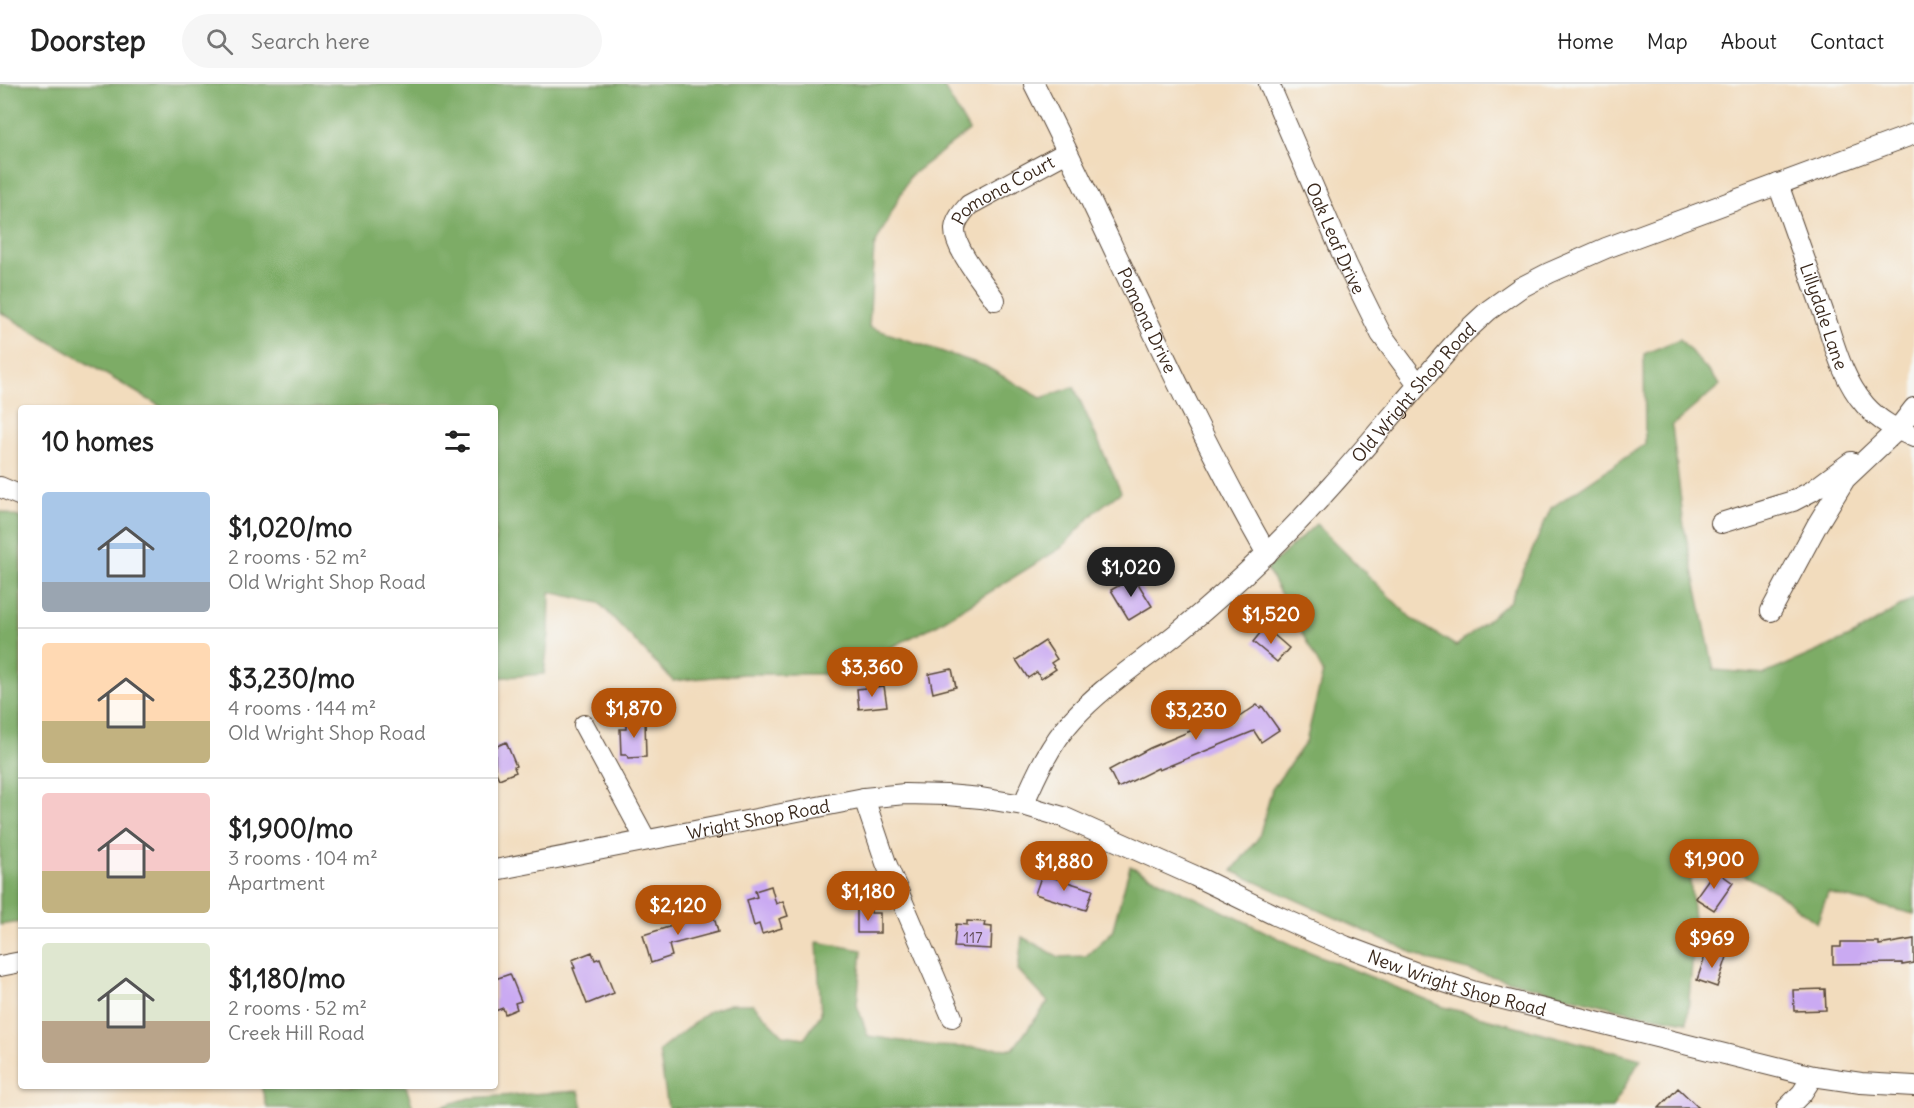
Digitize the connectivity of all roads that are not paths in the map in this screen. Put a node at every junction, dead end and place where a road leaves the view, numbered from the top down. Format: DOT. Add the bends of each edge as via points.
graph roads {
  1 [pos="1034,84"];
  2 [pos="1269,84"];
  3 [pos="1914,134"];
  4 [pos="1067,152"];
  5 [pos="1778,184"];
  6 [pos="995,300"];
  7 [pos="1418,384"];
  8 [pos="1914,408"];
  9 [pos="1914,416"];
  10 [pos="1910,431"];
  11 [pos="0,487"];
  12 [pos="18,495"];
  13 [pos="1720,523"];
  14 [pos="1267,554"];
  15 [pos="1771,611"];
  16 [pos="584,726"];
  17 [pos="864,798"];
  18 [pos="1023,806"];
  19 [pos="646,840"];
  20 [pos="498,869"];
  21 [pos="18,963"];
  22 [pos="0,966"];
  23 [pos="952,1017"];
  24 [pos="1812,1076"];
  25 [pos="1914,1086"];
  26 [pos="1787,1108"];
  1 -- 4 [label="street, Pomona Drive"];
  2 -- 7 [label="street, Oak Leaf Drive" via="1381,334"];
  3 -- 5 [label="street, Old Wright Shop Road"];
  4 -- 6 [label="street, Pomona Court" via="969,205 959,216 955,230 958,245"];
  4 -- 14 [label="street, Pomona Drive" via="1183,396"];
  5 -- 7 [label="street, Old Wright Shop Road" via="1606,248 1520,288 1463,334"];
  5 -- 10 [label="street, Lillydale Lane" via="1852,385 1875,416"];
  7 -- 14 [label="street, Old Wright Shop Road" via="1361,453"];
  8 -- 10 [label="street"];
  9 -- 10 [label="street"];
  10 -- 13 [label="street" via="1793,501"];
  10 -- 15 [label="street" via="1845,479"];
  11 -- 12 [label="street"];
  14 -- 18 [label="street, Old Wright Shop Road" via="1071,720 1035,775"];
  16 -- 19 [label="street"];
  17 -- 18 [label="street, Wright Shop Road" via="947,795"];
  17 -- 19 [label="street, Wright Shop Road"];
  17 -- 23 [label="street" via="886,863"];
  18 -- 24 [label="street, New Wright Shop Road" via="1089,827 1275,915 1417,973 1475,992"];
  19 -- 20 [label="street, Wright Shop Road"];
  21 -- 22 [label="street"];
  24 -- 25 [label="street, New Wright Shop Road"];
  24 -- 26 [label="street"];
}
